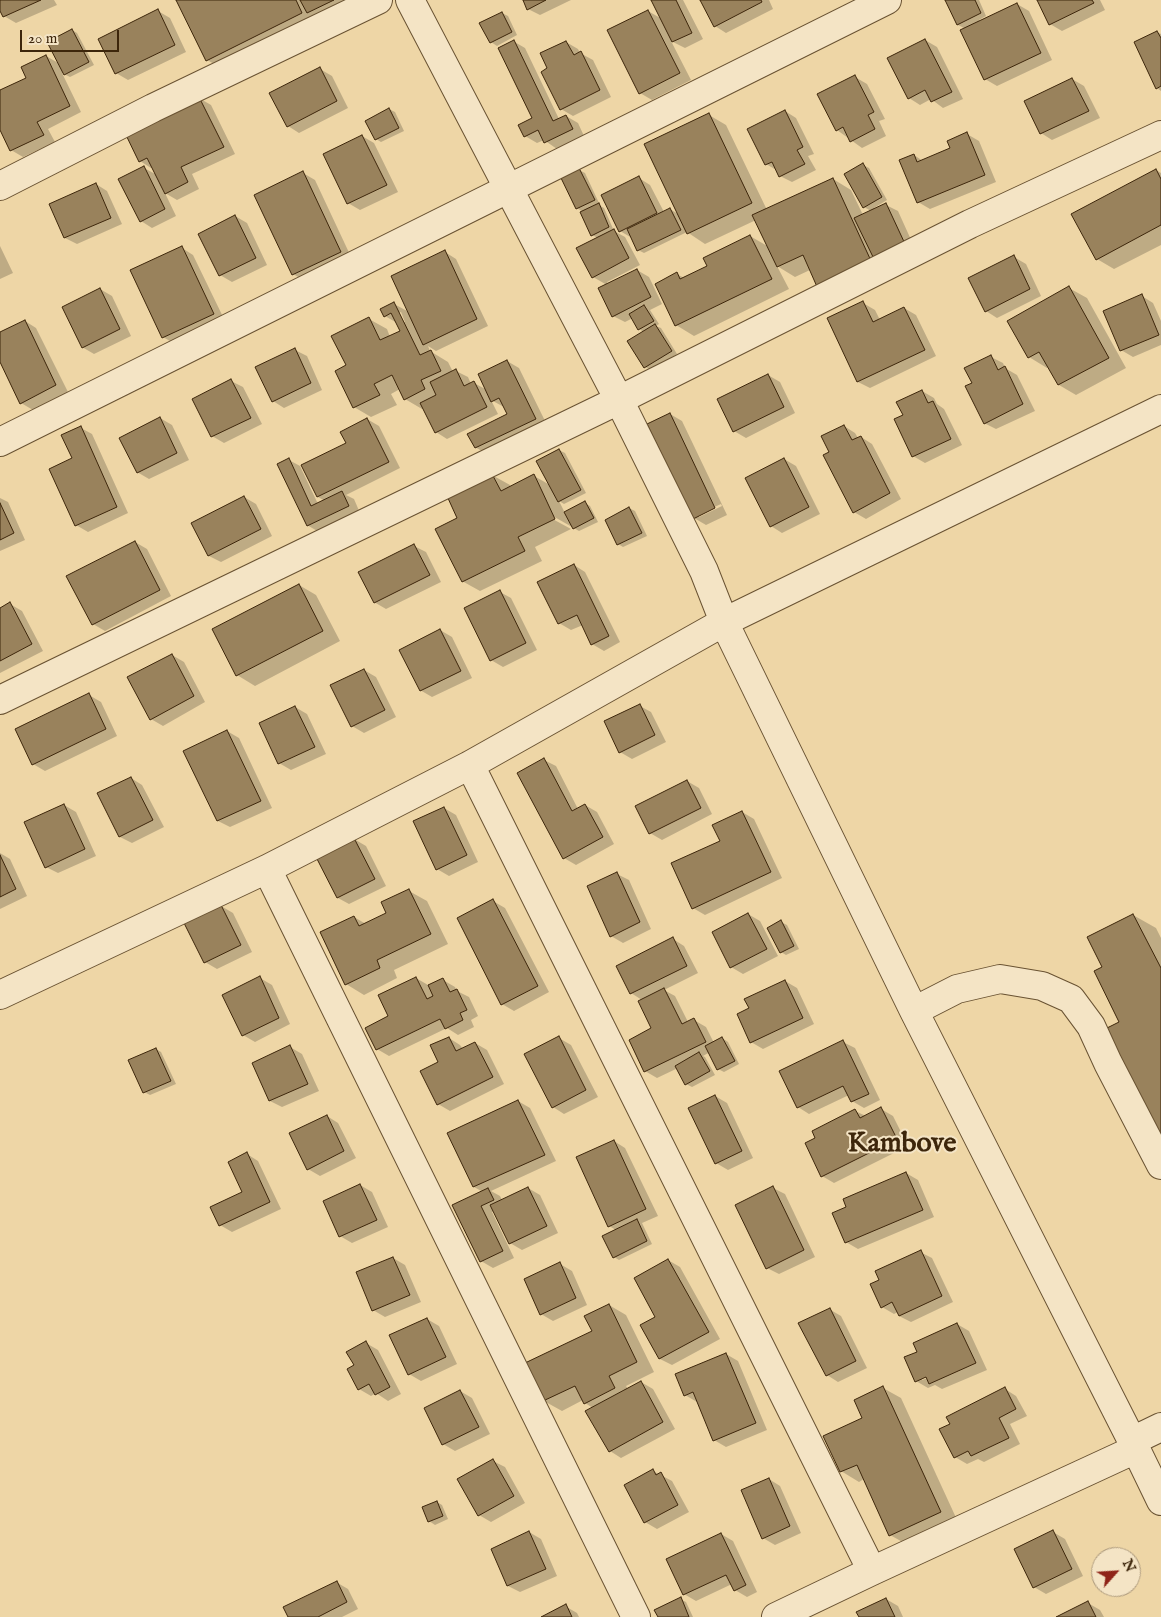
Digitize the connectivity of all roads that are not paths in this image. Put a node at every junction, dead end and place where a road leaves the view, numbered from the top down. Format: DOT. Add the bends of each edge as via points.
graph roads {
  1 [pos="378,0"];
  2 [pos="410,0"];
  3 [pos="887,0"];
  4 [pos="1161,135"];
  5 [pos="0,186"];
  6 [pos="508,189"];
  7 [pos="619,400"];
  8 [pos="1161,409"];
  9 [pos="0,442"];
  10 [pos="724,622"];
  11 [pos="0,700"];
  12 [pos="470,765"];
  13 [pos="266,869"];
  14 [pos="0,995"];
  15 [pos="914,1011"];
  16 [pos="1161,1165"];
  17 [pos="1161,1427"];
  18 [pos="1134,1445"];
  19 [pos="1161,1502"];
  20 [pos="872,1571"];
  21 [pos="636,1617"];
  22 [pos="776,1617"];
  1 -- 5 [label="street"];
  2 -- 6 [label="street"];
  3 -- 6 [label="street"];
  4 -- 7 [label="street" via="970,224"];
  6 -- 7 [label="street"];
  6 -- 9 [label="street"];
  7 -- 10 [label="street" via="704,572"];
  7 -- 11 [label="street"];
  8 -- 10 [label="street"];
  10 -- 12 [label="street"];
  10 -- 15 [label="street"];
  12 -- 13 [label="street"];
  12 -- 20 [label="street"];
  13 -- 14 [label="street"];
  13 -- 21 [label="street"];
  15 -- 16 [label="street" via="957,989 1000,979 1042,986 1071,999 1091,1026"];
  15 -- 18 [label="street"];
  17 -- 18 [label="street"];
  18 -- 19 [label="street"];
  18 -- 20 [label="street"];
  20 -- 22 [label="street"];
}
